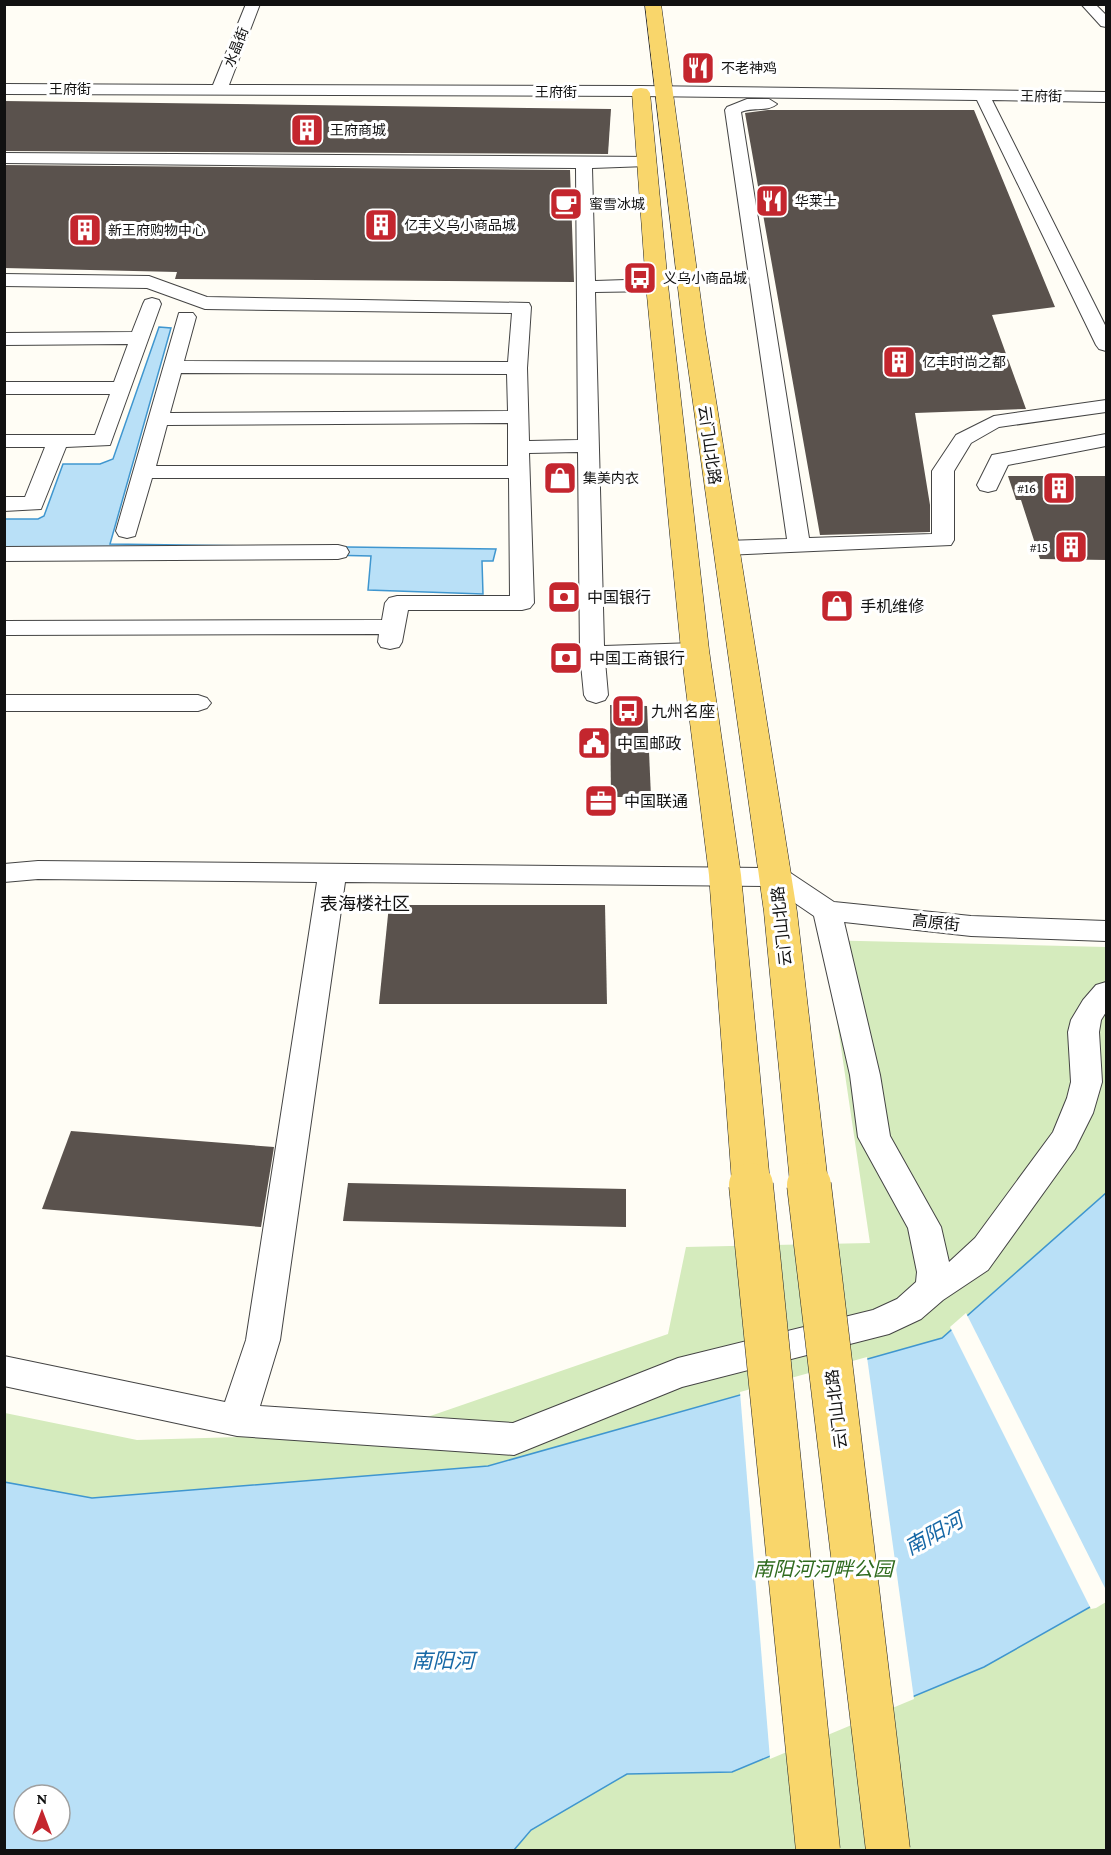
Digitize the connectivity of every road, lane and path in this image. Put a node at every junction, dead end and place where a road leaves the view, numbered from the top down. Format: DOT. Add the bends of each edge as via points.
graph roads {
  1 [pos="253,4"];
  2 [pos="632,4"];
  3 [pos="653,4"];
  4 [pos="1088,4"];
  5 [pos="1107,23"];
  6 [pos="1107,85"];
  7 [pos="4,89"];
  8 [pos="219,90"];
  9 [pos="652,92"];
  10 [pos="1086,96"];
  11 [pos="1107,97"];
  12 [pos="984,101"];
  13 [pos="4,158"];
  14 [pos="647,161"];
  15 [pos="584,163"];
  16 [pos="4,280"];
  17 [pos="657,285"];
  18 [pos="587,287"];
  19 [pos="152,304"];
  20 [pos="186,317"];
  21 [pos="140,338"];
  22 [pos="4,339"];
  23 [pos="1107,345"];
  24 [pos="173,366"];
  25 [pos="517,368"];
  26 [pos="4,388"];
  27 [pos="122,388"];
  28 [pos="1107,406"];
  29 [pos="517,417"];
  30 [pos="159,419"];
  31 [pos="1107,440"];
  32 [pos="4,441"];
  33 [pos="58,441"];
  34 [pos="588,446"];
  35 [pos="518,447"];
  36 [pos="145,472"];
  37 [pos="519,472"];
  38 [pos="988,485"];
  39 [pos="4,504"];
  40 [pos="128,531"];
  41 [pos="799,546"];
  42 [pos="725,548"];
  43 [pos="338,552"];
  44 [pos="4,554"];
  45 [pos="4,628"];
  46 [pos="695,650"];
  47 [pos="592,654"];
  48 [pos="596,695"];
  49 [pos="4,703"];
  50 [pos="198,703"];
  51 [pos="4,873"];
  52 [pos="332,873"];
  53 [pos="725,875"];
  54 [pos="776,877"];
  55 [pos="827,911"];
  56 [pos="1107,931"];
  57 [pos="1107,993"];
  58 [pos="933,1289"];
  59 [pos="4,1371"];
  60 [pos="237,1420"];
  61 [pos="818,1851"];
  62 [pos="888,1851"];
  1 -- 8 [label="street, 水晶街"];
  2 -- 9 [label="main road, 云门山北路"];
  3 -- 9 [label="main road, 云门山北路"];
  4 -- 5 [label="street" via="1091,12"];
  6 -- 10 [label="street" via="1082,84"];
  7 -- 8 [label="street, 王府街"];
  8 -- 9 [label="street, 王府街"];
  9 -- 12 [label="street, 王府街"];
  9 -- 14 [label="main road, 云门山北路"];
  9 -- 42 [label="main road, 云门山北路"];
  10 -- 11 [label="street, 王府街"];
  10 -- 12 [label="street, 王府街"];
  12 -- 23 [label="street"];
  12 -- 41 [label="street" via="747,104 734,110"];
  13 -- 15 [label="street"];
  14 -- 15 [label="street"];
  14 -- 17 [label="main road, 云门山北路"];
  15 -- 18 [label="street"];
  16 -- 25 [label="street" via="149,282 205,303 522,307"];
  17 -- 18 [label="street"];
  17 -- 46 [label="main road, 云门山北路"];
  18 -- 34 [label="street"];
  19 -- 21 [label="street"];
  20 -- 24 [label="street"];
  21 -- 22 [label="street"];
  21 -- 27 [label="street"];
  24 -- 25 [label="street"];
  24 -- 30 [label="street"];
  25 -- 29 [label="street"];
  26 -- 27 [label="street"];
  27 -- 33 [label="street" via="103,441"];
  28 -- 41 [label="street" via="994,422 963,439 943,471 943,540"];
  29 -- 30 [label="street"];
  29 -- 35 [label="street"];
  30 -- 36 [label="street"];
  31 -- 38 [label="street" via="1000,460"];
  32 -- 33 [label="street"];
  33 -- 39 [label="street" via="33,504"];
  34 -- 35 [label="street"];
  34 -- 47 [label="street"];
  35 -- 37 [label="street"];
  36 -- 37 [label="street"];
  36 -- 40 [label="street"];
  37 -- 45 [label="street" via="522,603 397,603 391,634"];
  41 -- 42 [label="street"];
  42 -- 54 [label="main road, 云门山北路"];
  43 -- 44 [label="street"];
  46 -- 47 [label="street"];
  46 -- 53 [label="main road, 云门山北路"];
  47 -- 48 [label="street"];
  49 -- 50 [label="street"];
  51 -- 52 [label="street"];
  52 -- 53 [label="street"];
  52 -- 60 [label="street" via="263,1340"];
  53 -- 54 [label="street"];
  53 -- 61 [label="main road, 云门山北路, bridge" via="751,1183"];
  54 -- 55 [label="street, 高原街"];
  54 -- 62 [label="main road, 云门山北路, bridge"];
  55 -- 56 [label="street, 高原街" via="971,926"];
  55 -- 58 [label="street" via="862,1064 874,1137 924,1227 934,1272"];
  57 -- 58 [label="street" via="1093,1006 1083,1024 1088,1077 1062,1145 980,1256 954,1278"];
  58 -- 60 [label="street" via="906,1311 877,1324 678,1373 514,1439"];
  59 -- 60 [label="street"];
}
